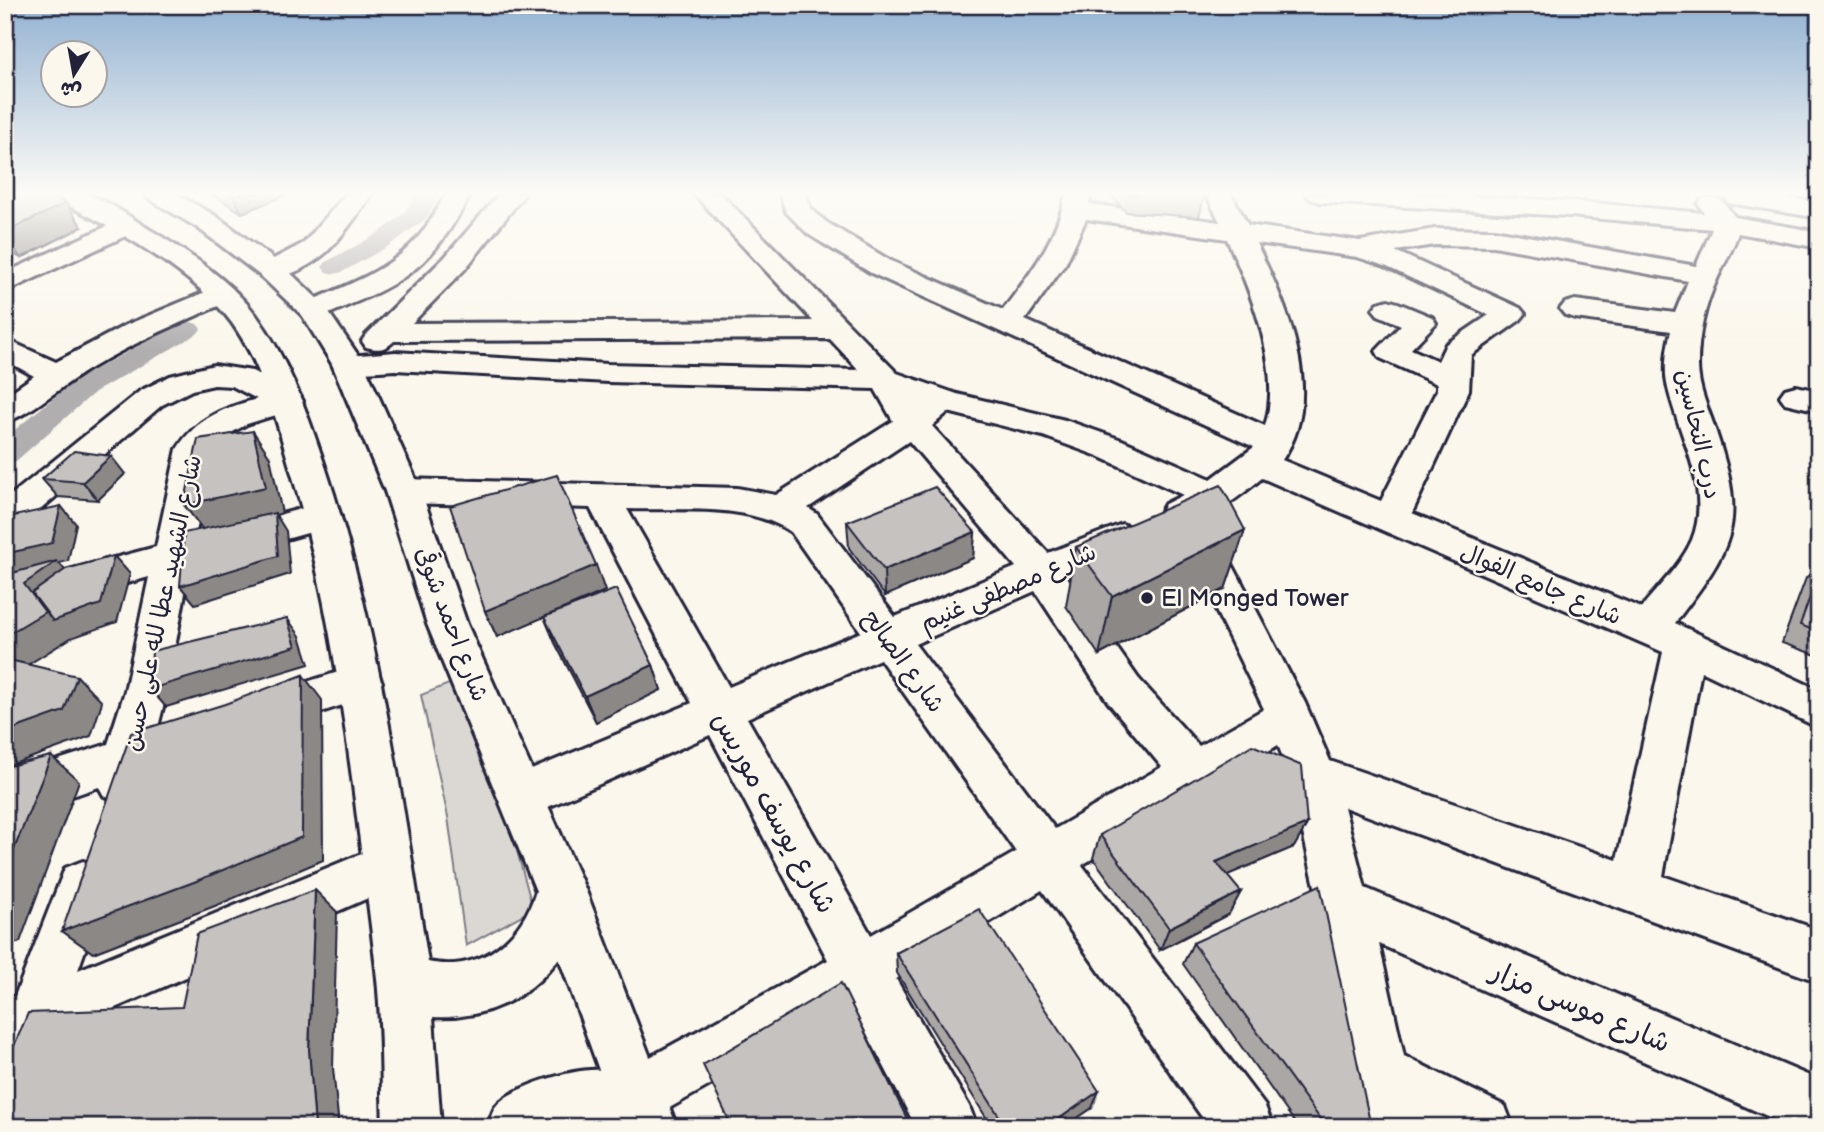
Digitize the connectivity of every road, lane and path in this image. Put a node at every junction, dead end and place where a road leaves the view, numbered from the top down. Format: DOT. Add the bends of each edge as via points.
graph roads {
  1 [pos="1245,246"];
  2 [pos="69,247"];
  3 [pos="159,247"];
  4 [pos="240,247"];
  5 [pos="316,247"];
  6 [pos="425,247"];
  7 [pos="468,247"];
  8 [pos="757,247"];
  9 [pos="844,247"];
  10 [pos="1062,247"];
  11 [pos="1293,247"];
  12 [pos="1369,247"];
  13 [pos="1543,247"];
  14 [pos="1719,247"];
  15 [pos="1361,248"];
  16 [pos="18,266"];
  17 [pos="272,271"];
  18 [pos="1704,276"];
  19 [pos="5,284"];
  20 [pos="222,294"];
  21 [pos="1388,309"];
  22 [pos="1575,309"];
  23 [pos="313,310"];
  24 [pos="1686,324"];
  25 [pos="1007,325"];
  26 [pos="837,330"];
  27 [pos="388,332"];
  28 [pos="5,348"];
  29 [pos="348,364"];
  30 [pos="56,375"];
  31 [pos="886,380"];
  32 [pos="1454,380"];
  33 [pos="287,401"];
  34 [pos="947,402"];
  35 [pos="5,412"];
  36 [pos="912,424"];
  37 [pos="1268,454"];
  38 [pos="403,492"];
  39 [pos="601,496"];
  40 [pos="1199,502"];
  41 [pos="781,509"];
  42 [pos="323,516"];
  43 [pos="5,520"];
  44 [pos="1390,520"];
  45 [pos="172,557"];
  46 [pos="1043,572"];
  47 [pos="5,602"];
  48 [pos="1666,637"];
  49 [pos="888,638"];
  50 [pos="361,682"];
  51 [pos="1819,709"];
  52 [pos="720,711"];
  53 [pos="1289,716"];
  54 [pos="232,723"];
  55 [pos="181,740"];
  56 [pos="129,757"];
  57 [pos="1194,772"];
  58 [pos="1313,775"];
  59 [pos="522,796"];
  60 [pos="5,798"];
  61 [pos="1048,858"];
  62 [pos="388,866"];
  63 [pos="1635,890"];
  64 [pos="561,891"];
  65 [pos="1344,904"];
  66 [pos="1819,956"];
  67 [pos="862,970"];
  68 [pos="404,981"];
  69 [pos="22,1021"];
  70 [pos="5,1095"];
  71 [pos="1386,1101"];
  72 [pos="1819,1109"];
  73 [pos="644,1116"];
  74 [pos="412,1127"];
  75 [pos="517,1127"];
  76 [pos="948,1127"];
  77 [pos="1244,1127"];
  78 [pos="1484,1127"];
  1 -- 37 [label="street" via="1266,299 1282,360 1286,419"];
  2 -- 16 [label="street"];
  3 -- 20 [label="street"];
  4 -- 17 [label="street, شارع احمد شوقى"];
  5 -- 17 [label="street"];
  6 -- 23 [label="street" via="378,282"];
  7 -- 27 [label="street"];
  8 -- 26 [label="street"];
  9 -- 25 [label="street, شارع جامع الفوال"];
  10 -- 25 [label="street"];
  11 -- 15 [label="street"];
  12 -- 15 [label="street"];
  13 -- 18 [label="street"];
  14 -- 18 [label="street, درب النحاسين"];
  15 -- 32 [label="street" via="1510,314 1457,351"];
  16 -- 19 [label="street"];
  17 -- 23 [label="street, شارع احمد شوقى"];
  18 -- 24 [label="street, درب النحاسين"];
  20 -- 30 [label="street" via="110,343"];
  20 -- 33 [label="street" via="266,355"];
  21 -- 32 [label="street" via="1421,323 1391,351"];
  22 -- 24 [label="street"];
  23 -- 29 [label="street, شارع احمد شوقى"];
  24 -- 48 [label="street, درب النحاسين" via="1684,383 1717,513 1714,532"];
  25 -- 37 [label="street, شارع جامع الفوال"];
  26 -- 27 [label="street"];
  26 -- 31 [label="street"];
  27 -- 29 [label="street"];
  28 -- 30 [label="street"];
  29 -- 31 [label="street" via="395,361 608,373"];
  29 -- 38 [label="street, شارع احمد شوقى"];
  30 -- 35 [label="street"];
  31 -- 34 [label="street"];
  31 -- 36 [label="street"];
  32 -- 44 [label="street"];
  33 -- 42 [label="street"];
  33 -- 43 [label="street" via="242,378 214,375 181,383 151,398"];
  33 -- 45 [label="street, شارع الشهيد عطا لله على حسن" via="232,418 199,440"];
  34 -- 36 [label="street"];
  34 -- 40 [label="street" via="1098,444"];
  36 -- 41 [label="street"];
  36 -- 46 [label="street"];
  37 -- 40 [label="street, شارع مصطفى غنيم"];
  37 -- 44 [label="street, شارع جامع الفوال"];
  38 -- 39 [label="street, شارع الصالح"];
  38 -- 59 [label="street, شارع احمد شوقى" via="447,624"];
  39 -- 41 [label="street, شارع الصالح" via="737,500"];
  39 -- 52 [label="street, شارع يوسف موريس"];
  40 -- 46 [label="street, شارع مصطفى غنيم"];
  40 -- 53 [label="street"];
  41 -- 49 [label="street, شارع الصالح" via="804,523"];
  42 -- 45 [label="street"];
  42 -- 50 [label="street"];
  44 -- 48 [label="street, شارع جامع الفوال"];
  45 -- 47 [label="street"];
  45 -- 56 [label="street, شارع الشهيد عطا لله على حسن"];
  46 -- 49 [label="street, شارع مصطفى غنيم"];
  46 -- 57 [label="street" via="1123,690"];
  48 -- 51 [label="street, شارع جامع الفوال"];
  48 -- 63 [label="street"];
  49 -- 52 [label="street, شارع مصطفى غنيم"];
  49 -- 61 [label="street, شارع الصالح"];
  50 -- 54 [label="street"];
  50 -- 62 [label="street"];
  52 -- 59 [label="street, شارع مصطفى غنيم"];
  52 -- 67 [label="street, شارع يوسف موريس"];
  53 -- 57 [label="street"];
  53 -- 58 [label="street"];
  55 -- 56 [label="street"];
  56 -- 60 [label="street"];
  56 -- 69 [label="street, شارع الشهيد عطا لله على حسن"];
  57 -- 61 [label="street"];
  58 -- 63 [label="street"];
  58 -- 65 [label="street"];
  59 -- 64 [label="street, شارع احمد شوقى"];
  61 -- 67 [label="street"];
  61 -- 77 [label="street, شارع الصالح"];
  62 -- 68 [label="street"];
  62 -- 69 [label="street"];
  63 -- 66 [label="street"];
  64 -- 68 [label="street" via="547,934 531,954 489,984 443,994"];
  64 -- 73 [label="street, شارع احمد شوقى"];
  65 -- 71 [label="street"];
  65 -- 72 [label="street, شارع موسى مزار"];
  67 -- 73 [label="street"];
  67 -- 76 [label="street, شارع يوسف موريس"];
  68 -- 74 [label="street"];
  69 -- 70 [label="street, شارع الشهيد عطا لله على حسن"];
  71 -- 78 [label="street"];
  73 -- 75 [label="street" via="595,1099 570,1101"];
}
